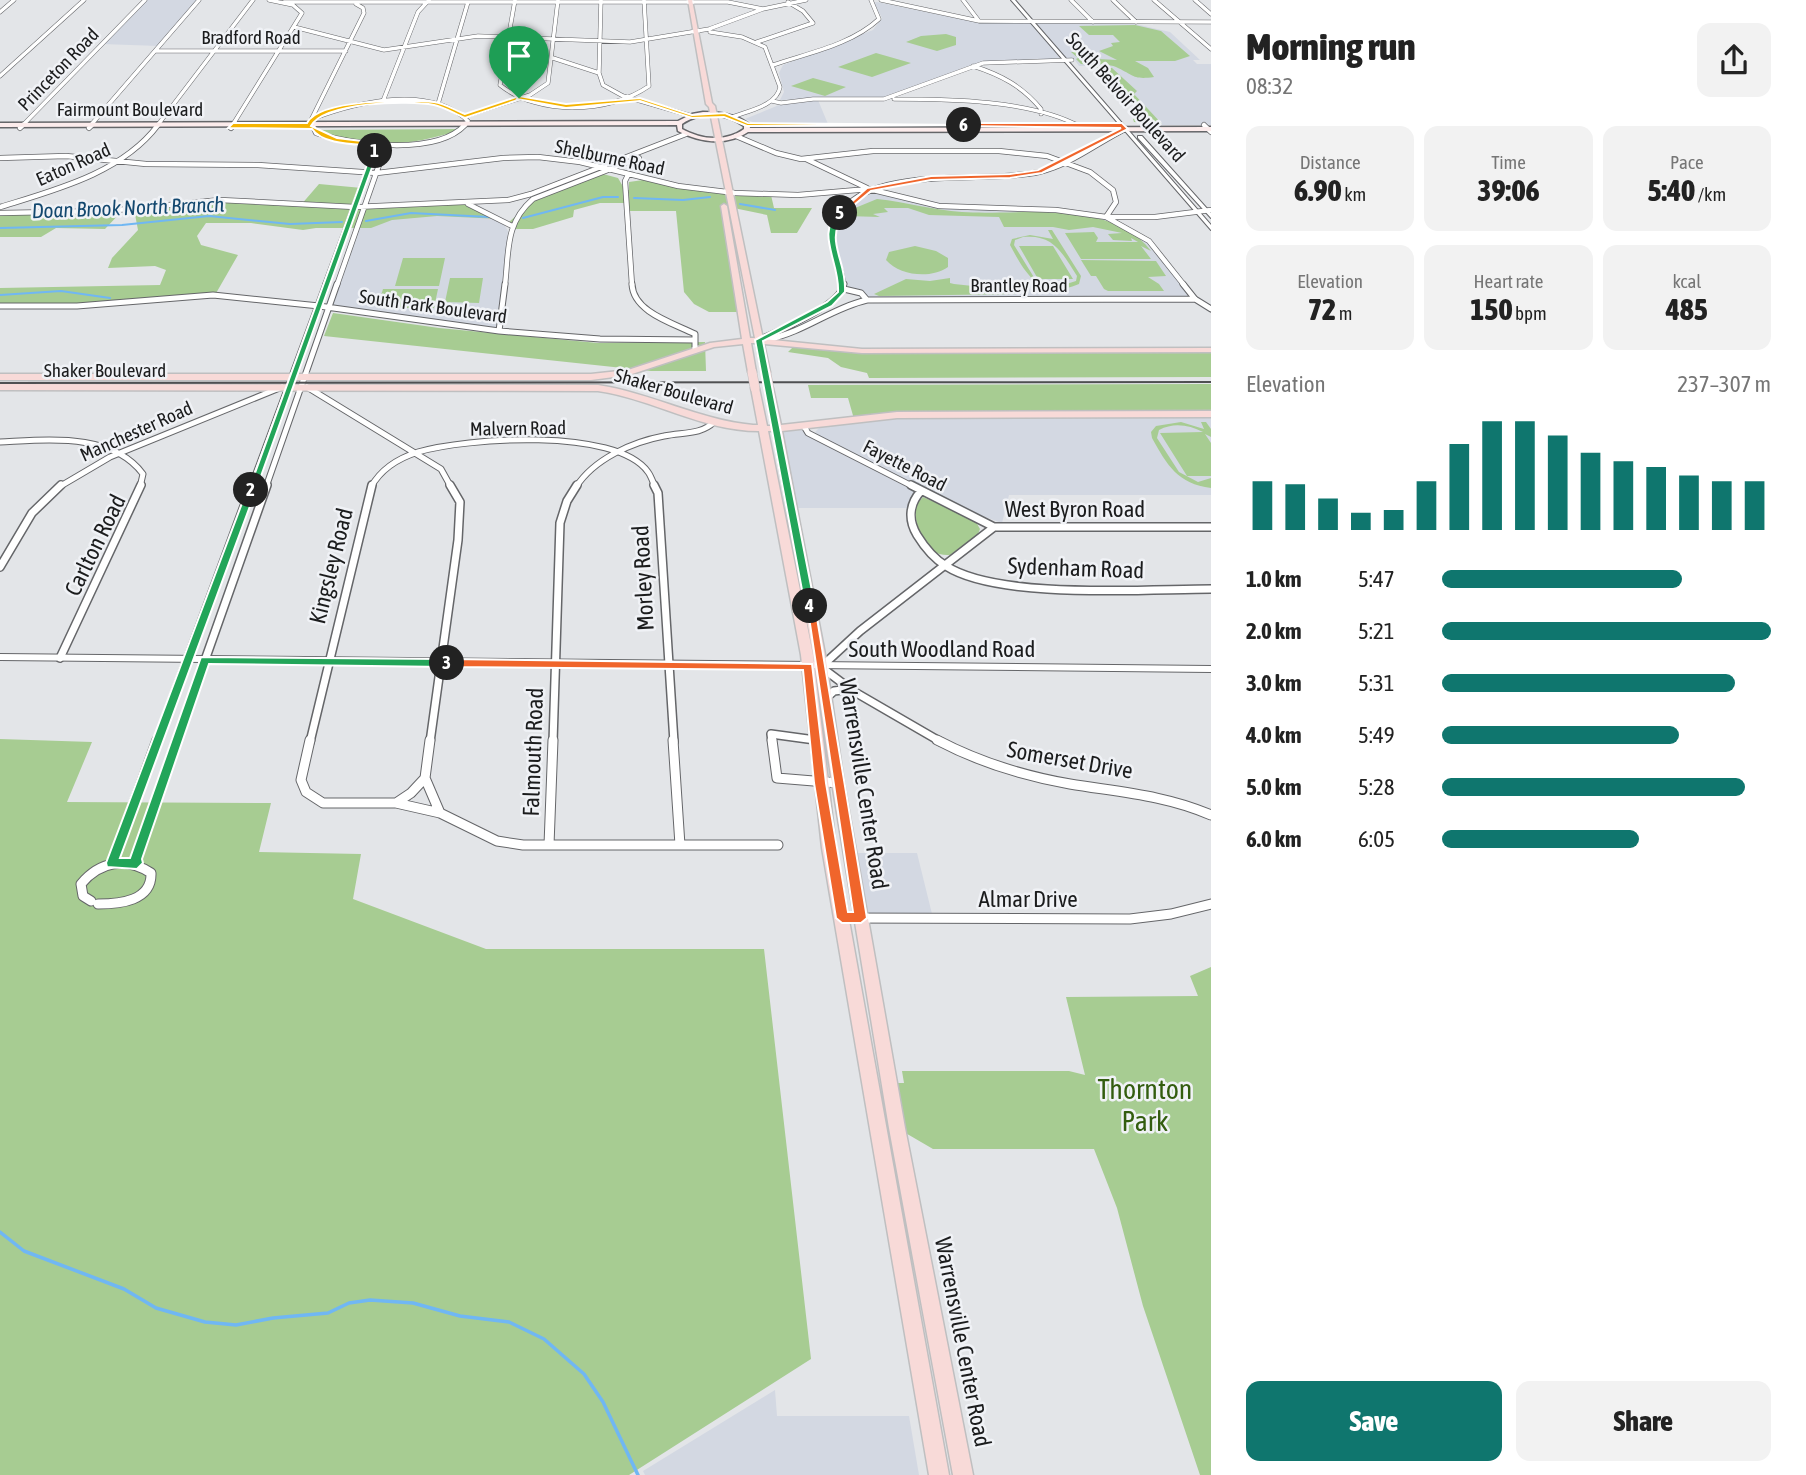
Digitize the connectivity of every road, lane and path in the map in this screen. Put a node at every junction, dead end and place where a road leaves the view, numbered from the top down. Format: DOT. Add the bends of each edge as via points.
graph roads {
  1 [pos="14,0"];
  2 [pos="84,0"];
  3 [pos="145,0"];
  4 [pos="200,0"];
  5 [pos="253,0"];
  6 [pos="269,0"];
  7 [pos="806,0"];
  8 [pos="871,0"];
  9 [pos="881,0"];
  10 [pos="914,0"];
  11 [pos="963,0"];
  12 [pos="1013,0"];
  13 [pos="1019,0"];
  14 [pos="1071,0"];
  15 [pos="1113,0"];
  16 [pos="1154,0"];
  17 [pos="1195,0"];
  18 [pos="284,1"];
  19 [pos="339,1"];
  20 [pos="385,1"];
  21 [pos="428,1"];
  22 [pos="470,1"];
  23 [pos="515,1"];
  24 [pos="558,1"];
  25 [pos="601,1"];
  26 [pos="644,1"];
  27 [pos="690,1"];
  28 [pos="788,1"];
  29 [pos="349,2"];
  30 [pos="737,2"];
  31 [pos="902,5"];
  32 [pos="763,9"];
  33 [pos="0,12"];
  34 [pos="1211,14"];
  35 [pos="979,21"];
  36 [pos="1035,22"];
  37 [pos="1093,22"];
  38 [pos="1137,22"];
  39 [pos="1180,22"];
  40 [pos="1211,22"];
  41 [pos="294,27"];
  42 [pos="696,32"];
  43 [pos="459,37"];
  44 [pos="508,37"];
  45 [pos="555,39"];
  46 [pos="647,40"];
  47 [pos="600,41"];
  48 [pos="350,42"];
  49 [pos="757,42"];
  50 [pos="403,48"];
  51 [pos="1211,49"];
  52 [pos="155,51"];
  53 [pos="214,51"];
  54 [pos="279,51"];
  55 [pos="346,51"];
  56 [pos="553,58"];
  57 [pos="1068,60"];
  58 [pos="773,65"];
  59 [pos="973,66"];
  60 [pos="599,73"];
  61 [pos="0,76"];
  62 [pos="519,98"];
  63 [pos="631,98"];
  64 [pos="884,99"];
  65 [pos="383,101"];
  66 [pos="772,101"];
  67 [pos="781,103"];
  68 [pos="438,104"];
  69 [pos="709,104"];
  70 [pos="711,114"];
  71 [pos="1041,114"];
  72 [pos="465,116"];
  73 [pos="692,116"];
  74 [pos="735,118"];
  75 [pos="681,123"];
  76 [pos="311,124"];
  77 [pos="0,126"];
  78 [pos="21,126"];
  79 [pos="90,126"];
  80 [pos="157,126"];
  81 [pos="232,126"];
  82 [pos="465,126"];
  83 [pos="1081,127"];
  84 [pos="1127,127"];
  85 [pos="1209,128"];
  86 [pos="746,129"];
  87 [pos="686,134"];
  88 [pos="736,136"];
  89 [pos="694,137"];
  90 [pos="715,139"];
  91 [pos="377,145"];
  92 [pos="386,145"];
  93 [pos="0,158"];
  94 [pos="806,160"];
  95 [pos="1063,161"];
  96 [pos="117,162"];
  97 [pos="600,167"];
  98 [pos="609,170"];
  99 [pos="367,173"];
  100 [pos="377,173"];
  101 [pos="628,175"];
  102 [pos="869,189"];
  103 [pos="725,192"];
  104 [pos="517,198"];
  105 [pos="465,202"];
  106 [pos="528,202"];
  107 [pos="15,203"];
  108 [pos="0,207"];
  109 [pos="355,207"];
  110 [pos="365,207"];
  111 [pos="1210,212"];
  112 [pos="0,213"];
  113 [pos="13,213"];
  114 [pos="1198,213"];
  115 [pos="1106,217"];
  116 [pos="512,226"];
  117 [pos="1211,228"];
  118 [pos="337,258"];
  119 [pos="347,258"];
  120 [pos="844,289"];
  121 [pos="1195,299"];
  122 [pos="867,300"];
  123 [pos="0,306"];
  124 [pos="318,306"];
  125 [pos="329,308"];
  126 [pos="1211,309"];
  127 [pos="794,330"];
  128 [pos="499,331"];
  129 [pos="748,340"];
  130 [pos="759,340"];
  131 [pos="803,343"];
  132 [pos="695,345"];
  133 [pos="1211,350"];
  134 [pos="766,372"];
  135 [pos="0,377"];
  136 [pos="292,377"];
  137 [pos="304,377"];
  138 [pos="0,387"];
  139 [pos="285,387"];
  140 [pos="304,387"];
  141 [pos="282,404"];
  142 [pos="295,404"];
  143 [pos="1211,414"];
  144 [pos="714,422"];
  145 [pos="764,428"];
  146 [pos="777,428"];
  147 [pos="805,428"];
  148 [pos="0,442"];
  149 [pos="620,451"];
  150 [pos="121,452"];
  151 [pos="417,453"];
  152 [pos="921,491"];
  153 [pos="240,521"];
  154 [pos="254,521"];
  155 [pos="994,527"];
  156 [pos="1211,527"];
  157 [pos="945,564"];
  158 [pos="0,567"];
  159 [pos="1211,589"];
  160 [pos="195,642"];
  161 [pos="211,642"];
  162 [pos="0,657"];
  163 [pos="60,658"];
  164 [pos="189,660"];
  165 [pos="205,660"];
  166 [pos="328,661"];
  167 [pos="441,663"];
  168 [pos="554,664"];
  169 [pos="668,665"];
  170 [pos="815,667"];
  171 [pos="1211,669"];
  172 [pos="850,689"];
  173 [pos="826,698"];
  174 [pos="816,740"];
  175 [pos="425,778"];
  176 [pos="820,783"];
  177 [pos="838,783"];
  178 [pos="138,798"];
  179 [pos="156,798"];
  180 [pos="396,803"];
  181 [pos="440,813"];
  182 [pos="1211,815"];
  183 [pos="549,845"];
  184 [pos="680,845"];
  185 [pos="778,845"];
  186 [pos="112,863"];
  187 [pos="137,863"];
  188 [pos="1211,904"];
  189 [pos="842,918"];
  190 [pos="861,918"];
  191 [pos="939,1475"];
  192 [pos="963,1475"];
  1 -- 33 [label="street"];
  2 -- 61 [label="street"];
  3 -- 78 [label="street, Princeton Road"];
  4 -- 52 [label="street"];
  5 -- 53 [label="street, Eaton Road"];
  6 -- 18 [label="street"];
  7 -- 28 [label="street"];
  8 -- 58 [label="street" via="879,19 874,26"];
  9 -- 31 [label="street"];
  10 -- 31 [label="street"];
  11 -- 35 [label="street"];
  12 -- 36 [label="street, South Belvoir Boulevard"];
  13 -- 36 [label="street, South Belvoir Boulevard"];
  14 -- 37 [label="street"];
  15 -- 38 [label="street"];
  16 -- 39 [label="street"];
  17 -- 34 [label="street"];
  18 -- 19 [label="street"];
  18 -- 41 [label="street" via="302,12"];
  19 -- 29 [label="street"];
  20 -- 21 [label="street"];
  20 -- 29 [label="street"];
  21 -- 22 [label="street"];
  21 -- 50 [label="street" via="418,12"];
  22 -- 23 [label="street"];
  22 -- 43 [label="street"];
  23 -- 24 [label="street"];
  23 -- 44 [label="street"];
  24 -- 25 [label="street"];
  24 -- 45 [label="street"];
  25 -- 26 [label="street"];
  25 -- 47 [label="street"];
  26 -- 27 [label="street"];
  26 -- 46 [label="street"];
  27 -- 30 [label="street"];
  27 -- 42 [label="main road, Warrensville Center Road"];
  28 -- 32 [label="street"];
  28 -- 49 [label="street" via="813,23"];
  29 -- 48 [label="street" via="365,10"];
  30 -- 32 [label="street"];
  31 -- 35 [label="street"];
  32 -- 42 [label="street"];
  35 -- 36 [label="street"];
  36 -- 37 [label="street"];
  36 -- 57 [label="street, South Belvoir Boulevard"];
  37 -- 38 [label="street"];
  38 -- 39 [label="street"];
  39 -- 40 [label="street"];
  39 -- 51 [label="street"];
  41 -- 48 [label="street"];
  41 -- 54 [label="street"];
  42 -- 46 [label="street"];
  42 -- 49 [label="street"];
  42 -- 69 [label="main road, Warrensville Center Road"];
  43 -- 44 [label="street"];
  43 -- 50 [label="street"];
  43 -- 68 [label="street"];
  44 -- 45 [label="street"];
  44 -- 62 [label="street" via="500,84"];
  45 -- 47 [label="street"];
  45 -- 56 [label="street"];
  46 -- 47 [label="street"];
  46 -- 63 [label="street" via="651,82"];
  47 -- 60 [label="street"];
  48 -- 50 [label="street" via="380,49"];
  48 -- 55 [label="street"];
  49 -- 58 [label="street" via="768,50"];
  50 -- 65 [label="street"];
  52 -- 53 [label="street, Bradford Road"];
  52 -- 79 [label="street"];
  53 -- 54 [label="street, Bradford Road"];
  53 -- 80 [label="street, Eaton Road"];
  54 -- 55 [label="street, Bradford Road"];
  54 -- 81 [label="street"];
  55 -- 76 [label="street"];
  56 -- 60 [label="street"];
  56 -- 62 [label="street" via="548,83"];
  57 -- 59 [label="street"];
  57 -- 84 [label="street, South Belvoir Boulevard"];
  58 -- 66 [label="street" via="780,90"];
  59 -- 64 [label="street"];
  59 -- 71 [label="street" via="1021,85"];
  60 -- 63 [label="street" via="603,85"];
  62 -- 63 [label="street" via="566,106"];
  62 -- 72 [label="street"];
  63 -- 73 [label="street"];
  63 -- 75 [label="street"];
  64 -- 67 [label="street"];
  64 -- 71 [label="street" via="976,100"];
  65 -- 68 [label="street"];
  65 -- 76 [label="street" via="351,105"];
  66 -- 67 [label="street"];
  66 -- 74 [label="street"];
  67 -- 74 [label="street"];
  68 -- 72 [label="street"];
  69 -- 70 [label="main road, Warrensville Center Road" via="706,107"];
  70 -- 73 [label="main road"];
  70 -- 74 [label="main road"];
  70 -- 90 [label="main road, Warrensville Center Road"];
  71 -- 83 [label="street"];
  72 -- 82 [label="street"];
  73 -- 75 [label="main road"];
  74 -- 86 [label="main road"];
  75 -- 82 [label="main road, Fairmount Boulevard"];
  75 -- 87 [label="main road"];
  76 -- 81 [label="main road, Fairmount Boulevard"];
  76 -- 82 [label="main road, Fairmount Boulevard"];
  76 -- 91 [label="street" via="316,133 336,140"];
  77 -- 78 [label="main road, Fairmount Boulevard"];
  78 -- 79 [label="main road, Fairmount Boulevard"];
  79 -- 80 [label="main road, Fairmount Boulevard"];
  80 -- 81 [label="main road, Fairmount Boulevard"];
  80 -- 96 [label="street, Eaton Road"];
  82 -- 92 [label="street" via="432,139"];
  83 -- 84 [label="main road"];
  83 -- 86 [label="main road"];
  84 -- 85 [label="main road"];
  84 -- 95 [label="street"];
  84 -- 111 [label="street, South Belvoir Boulevard"];
  84 -- 114 [label="street, South Belvoir Boulevard"];
  86 -- 88 [label="main road"];
  86 -- 94 [label="street"];
  87 -- 89 [label="main road"];
  87 -- 97 [label="street"];
  88 -- 90 [label="main road"];
  88 -- 94 [label="street"];
  89 -- 90 [label="main road"];
  89 -- 98 [label="street"];
  90 -- 103 [label="main road, Warrensville Center Road"];
  91 -- 92 [label="street"];
  91 -- 99 [label="street"];
  92 -- 100 [label="street"];
  93 -- 96 [label="street, Shelburne Road" via="55,156"];
  94 -- 95 [label="street" via="858,151 997,151"];
  94 -- 102 [label="street"];
  95 -- 102 [label="street" via="1026,175 931,178"];
  95 -- 115 [label="street" via="1113,190 1116,203"];
  96 -- 99 [label="street, Shelburne Road" via="271,165"];
  96 -- 107 [label="street, Eaton Road"];
  97 -- 98 [label="street, Shelburne Road"];
  97 -- 100 [label="street, Shelburne Road" via="521,157"];
  97 -- 104 [label="street"];
  98 -- 101 [label="street, Shelburne Road"];
  98 -- 106 [label="street"];
  99 -- 100 [label="street, Shelburne Road"];
  99 -- 109 [label="street"];
  100 -- 110 [label="street"];
  101 -- 103 [label="street, Shelburne Road"];
  101 -- 132 [label="street" via="632,291 646,310 695,334"];
  102 -- 103 [label="street, Shelburne Road" via="798,195"];
  102 -- 115 [label="street, Shelburne Road" via="960,209 1056,209"];
  102 -- 120 [label="street" via="845,208 830,236"];
  103 -- 129 [label="main road, Warrensville Center Road"];
  103 -- 130 [label="main road, Warrensville Center Road"];
  104 -- 105 [label="street"];
  104 -- 106 [label="street"];
  105 -- 110 [label="street"];
  105 -- 116 [label="street"];
  106 -- 116 [label="street"];
  107 -- 108 [label="street, Eaton Road"];
  107 -- 113 [label="street"];
  109 -- 110 [label="street"];
  109 -- 113 [label="street" via="220,200 107,211"];
  109 -- 118 [label="street"];
  110 -- 119 [label="street"];
  111 -- 114 [label="street, Shelburne Road"];
  112 -- 113 [label="street"];
  114 -- 115 [label="street, Shelburne Road"];
  114 -- 117 [label="street, South Belvoir Boulevard"];
  115 -- 121 [label="street" via="1149,241"];
  116 -- 128 [label="street"];
  118 -- 119 [label="street"];
  118 -- 124 [label="street"];
  119 -- 125 [label="street"];
  120 -- 122 [label="street" via="861,293"];
  120 -- 130 [label="street" via="830,304"];
  121 -- 122 [label="street, Brantley Road"];
  121 -- 126 [label="street"];
  122 -- 127 [label="street, Brantley Road" via="843,305"];
  123 -- 124 [label="street, South Park Boulevard" via="77,306 213,295"];
  124 -- 125 [label="street, South Park Boulevard"];
  124 -- 136 [label="street"];
  125 -- 128 [label="street, South Park Boulevard"];
  125 -- 137 [label="street"];
  127 -- 130 [label="street, Brantley Road"];
  127 -- 131 [label="main road" via="794,337"];
  128 -- 132 [label="street, South Park Boulevard"];
  129 -- 130 [label="main road, Shaker Boulevard"];
  129 -- 132 [label="main road, Shaker Boulevard"];
  129 -- 145 [label="main road, Warrensville Center Road, bridge"];
  130 -- 131 [label="main road, Shaker Boulevard"];
  130 -- 134 [label="main road, Warrensville Center Road"];
  131 -- 133 [label="main road, Shaker Boulevard" via="869,351"];
  132 -- 137 [label="main road, Shaker Boulevard" via="629,372 591,377"];
  134 -- 146 [label="main road, Warrensville Center Road, bridge"];
  135 -- 136 [label="main road, Shaker Boulevard"];
  136 -- 137 [label="main road, Shaker Boulevard"];
  136 -- 139 [label="street"];
  137 -- 140 [label="street"];
  138 -- 139 [label="main road, Shaker Boulevard"];
  139 -- 140 [label="main road, Shaker Boulevard"];
  139 -- 141 [label="street"];
  139 -- 150 [label="street, Manchester Road"];
  140 -- 142 [label="street"];
  140 -- 144 [label="main road, Shaker Boulevard" via="604,388 647,397"];
  140 -- 151 [label="street"];
  141 -- 142 [label="street"];
  141 -- 153 [label="street"];
  142 -- 154 [label="street"];
  143 -- 147 [label="main road, Shaker Boulevard" via="897,415"];
  144 -- 145 [label="main road, Shaker Boulevard"];
  144 -- 149 [label="street, Falmouth Road" via="705,431 663,435"];
  145 -- 146 [label="main road, Shaker Boulevard"];
  145 -- 170 [label="main road, Warrensville Center Road"];
  146 -- 147 [label="main road, Shaker Boulevard"];
  146 -- 170 [label="main road, Warrensville Center Road"];
  147 -- 152 [label="street, Fayette Road"];
  148 -- 150 [label="street" via="74,443"];
  149 -- 151 [label="street, Malvern Road" via="588,444 525,441"];
  149 -- 168 [label="street, Falmouth Road" via="579,481 562,512"];
  149 -- 169 [label="street, Morley Road" via="647,469 657,488"];
  150 -- 158 [label="street, Manchester Road" via="50,494 27,520"];
  150 -- 163 [label="street, Carlton Road" via="142,470 141,488"];
  151 -- 166 [label="street, Kingsley Road" via="389,467 371,486"];
  151 -- 167 [label="street" via="441,469 461,508"];
  152 -- 155 [label="street, Fayette Road"];
  152 -- 157 [label="street, Sydenham Road" via="911,508 912,524 922,544"];
  153 -- 154 [label="street"];
  153 -- 160 [label="street"];
  154 -- 161 [label="street"];
  155 -- 156 [label="street, West Byron Road"];
  155 -- 157 [label="street, West Byron Road"];
  157 -- 159 [label="street, Sydenham Road" via="980,580 1017,588"];
  157 -- 170 [label="street, West Byron Road"];
  160 -- 161 [label="street"];
  160 -- 164 [label="street"];
  161 -- 165 [label="street"];
  162 -- 163 [label="street, South Woodland Road"];
  163 -- 164 [label="street, South Woodland Road"];
  164 -- 165 [label="street, South Woodland Road"];
  164 -- 178 [label="street"];
  165 -- 166 [label="street, South Woodland Road"];
  165 -- 179 [label="street"];
  166 -- 167 [label="street, South Woodland Road"];
  166 -- 180 [label="street, Kingsley Road" via="301,780 306,792 323,803"];
  167 -- 168 [label="street, South Woodland Road"];
  167 -- 175 [label="street"];
  168 -- 169 [label="street, South Woodland Road"];
  168 -- 183 [label="street, Falmouth Road"];
  169 -- 170 [label="street, South Woodland Road"];
  169 -- 184 [label="street, Morley Road"];
  170 -- 171 [label="street, South Woodland Road"];
  170 -- 172 [label="street, Somerset Drive"];
  170 -- 173 [label="main road, Warrensville Center Road"];
  170 -- 174 [label="main road, Warrensville Center Road"];
  172 -- 173 [label="street" via="834,691"];
  172 -- 182 [label="street, Somerset Drive" via="936,742 1000,769 1073,785 1167,797"];
  173 -- 177 [label="main road, Warrensville Center Road"];
  174 -- 176 [label="main road, Warrensville Center Road"];
  174 -- 176 [label="street" via="771,734 777,778"];
  175 -- 180 [label="street"];
  175 -- 181 [label="street"];
  176 -- 177 [label="street"];
  176 -- 189 [label="main road, Warrensville Center Road"];
  177 -- 190 [label="main road, Warrensville Center Road"];
  178 -- 179 [label="street"];
  178 -- 186 [label="street"];
  179 -- 187 [label="street"];
  180 -- 181 [label="street"];
  181 -- 183 [label="street" via="497,841"];
  183 -- 184 [label="street"];
  184 -- 185 [label="street"];
  186 -- 187 [label="street"];
  186 -- 187 [label="street" via="92,872 81,884 83,896 95,903 124,902 147,890 151,873"];
  188 -- 190 [label="street, Almar Drive" via="1130,919"];
  189 -- 190 [label="street, Almar Drive"];
  189 -- 191 [label="main road, Warrensville Center Road"];
  190 -- 192 [label="main road, Warrensville Center Road"];
}
